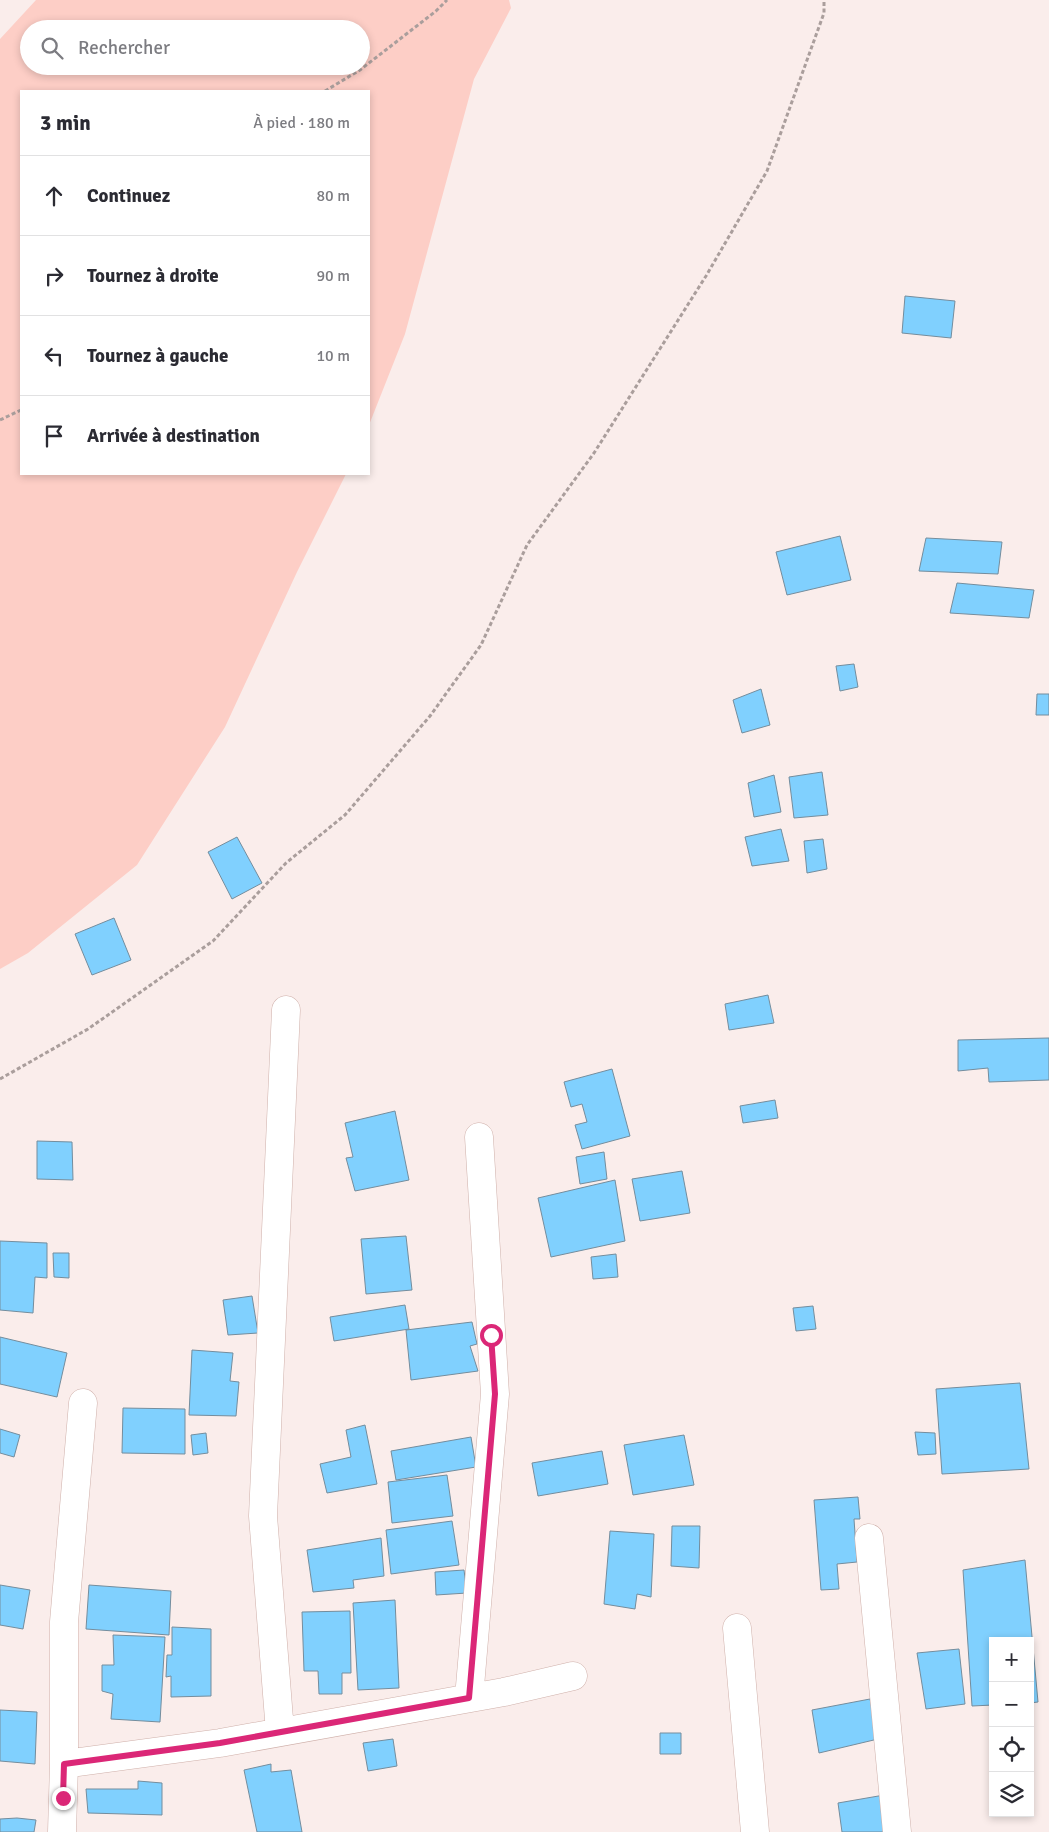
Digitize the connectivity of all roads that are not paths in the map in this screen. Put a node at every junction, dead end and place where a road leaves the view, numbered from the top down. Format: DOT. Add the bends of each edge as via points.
graph roads {
  1 [pos="286,1010"];
  2 [pos="479,1137"];
  3 [pos="83,1403"];
  4 [pos="869,1538"];
  5 [pos="736,1628"];
  6 [pos="573,1676"];
  7 [pos="469,1698"];
  8 [pos="280,1732"];
  9 [pos="64,1764"];
  10 [pos="62,1832"];
  11 [pos="755,1832"];
  12 [pos="897,1832"];
  1 -- 8 [label="street" via="263,1516"];
  2 -- 7 [label="street" via="495,1394"];
  3 -- 9 [label="street" via="64,1622"];
  4 -- 12 [label="street"];
  5 -- 11 [label="street"];
  6 -- 7 [label="street"];
  7 -- 8 [label="street"];
  8 -- 9 [label="street"];
  9 -- 10 [label="street"];
}
